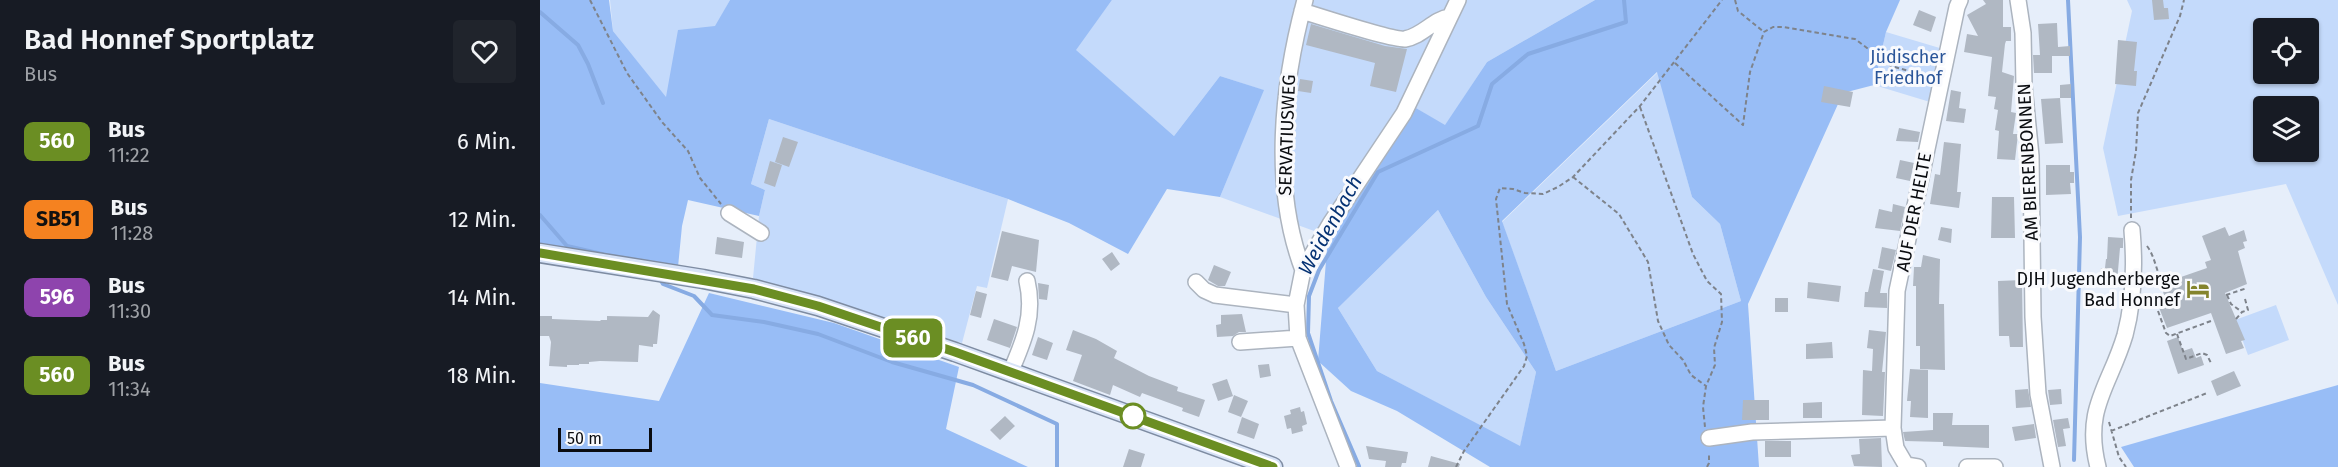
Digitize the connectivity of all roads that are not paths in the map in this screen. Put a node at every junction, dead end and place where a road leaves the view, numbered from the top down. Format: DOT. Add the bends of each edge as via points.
graph roads {
  1 [pos="1458,0"];
  2 [pos="1960,0"];
  3 [pos="2018,0"];
  4 [pos="1303,5"];
  5 [pos="1450,16"];
  6 [pos="729,213"];
  7 [pos="2132,230"];
  8 [pos="761,233"];
  9 [pos="540,253"];
  10 [pos="1303,270"];
  11 [pos="1027,280"];
  12 [pos="1196,282"];
  13 [pos="1296,305"];
  14 [pos="1298,338"];
  15 [pos="1240,342"];
  16 [pos="1010,373"];
  17 [pos="1893,428"];
  18 [pos="1709,438"];
  19 [pos="1909,466"];
  20 [pos="1273,467"];
  21 [pos="1348,467"];
  22 [pos="1967,467"];
  23 [pos="1995,467"];
  24 [pos="2052,467"];
  25 [pos="2098,467"];
  1 -- 5 [label="street"];
  2 -- 17 [label="street, AUF DER HELTE" via="1898,291"];
  3 -- 24 [label="street, AM BIERENBONNEN" via="2031,156 2038,394"];
  4 -- 5 [label="street" via="1403,40"];
  4 -- 10 [label="street, SERVATIUSWEG" via="1289,64 1284,188 1293,244"];
  5 -- 10 [label="street" via="1404,113"];
  6 -- 8 [label="street"];
  7 -- 25 [label="street" via="2131,304 2119,354 2094,413"];
  9 -- 16 [label="main road" via="754,289 818,306"];
  10 -- 13 [label="street"];
  11 -- 16 [label="street" via="1029,323"];
  12 -- 13 [label="street" via="1215,295"];
  13 -- 14 [label="street"];
  14 -- 15 [label="street"];
  14 -- 21 [label="street"];
  16 -- 20 [label="main road"];
  17 -- 18 [label="street" via="1752,432"];
  17 -- 19 [label="street, AUF DER HELTE" via="1896,448"];
  22 -- 23 [label="street"];
}
